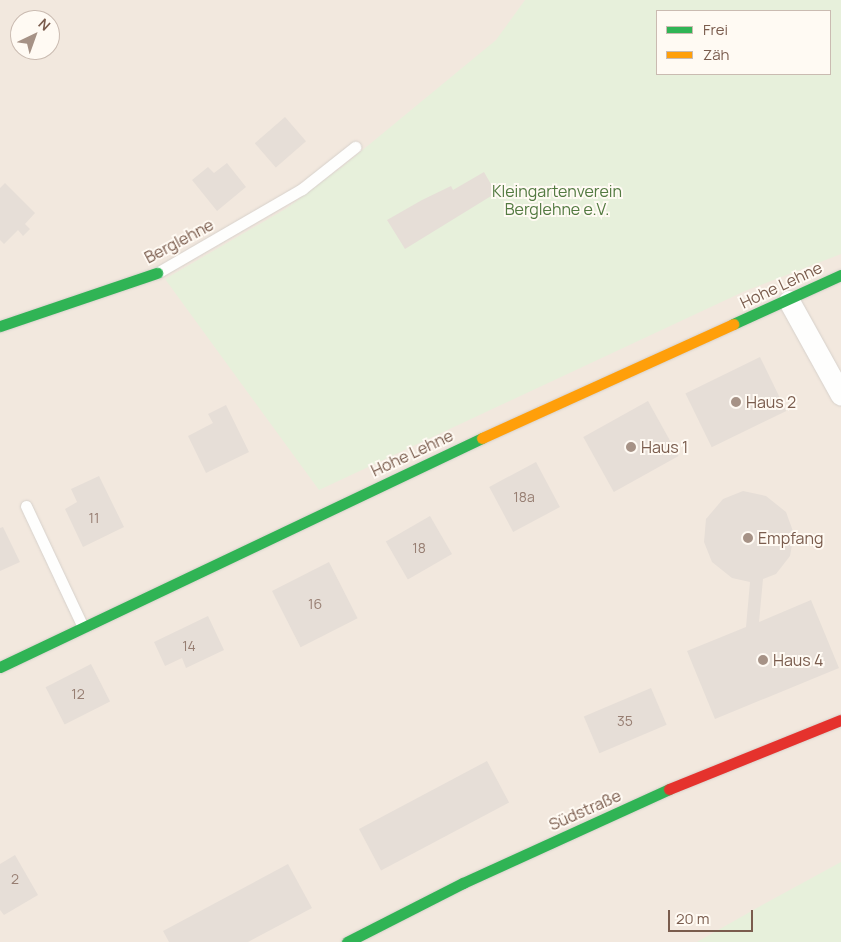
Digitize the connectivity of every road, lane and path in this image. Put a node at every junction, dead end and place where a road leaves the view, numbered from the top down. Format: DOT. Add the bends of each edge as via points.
graph roads {
  1 [pos="355,147"];
  2 [pos="157,273"];
  3 [pos="841,275"];
  4 [pos="789,301"];
  5 [pos="0,326"];
  6 [pos="841,395"];
  7 [pos="26,506"];
  8 [pos="84,627"];
  9 [pos="0,667"];
  10 [pos="841,720"];
  11 [pos="347,942"];
  1 -- 2 [label="lane, Berglehne" via="302,189"];
  2 -- 5 [label="street, Berglehne"];
  3 -- 4 [label="street, Hohe Lehne"];
  4 -- 6 [label="street"];
  4 -- 8 [label="street, Hohe Lehne" via="445,455"];
  7 -- 8 [label="lane"];
  8 -- 9 [label="street, Hohe Lehne"];
  10 -- 11 [label="street, Südstraße" via="666,791 463,883"];
}
